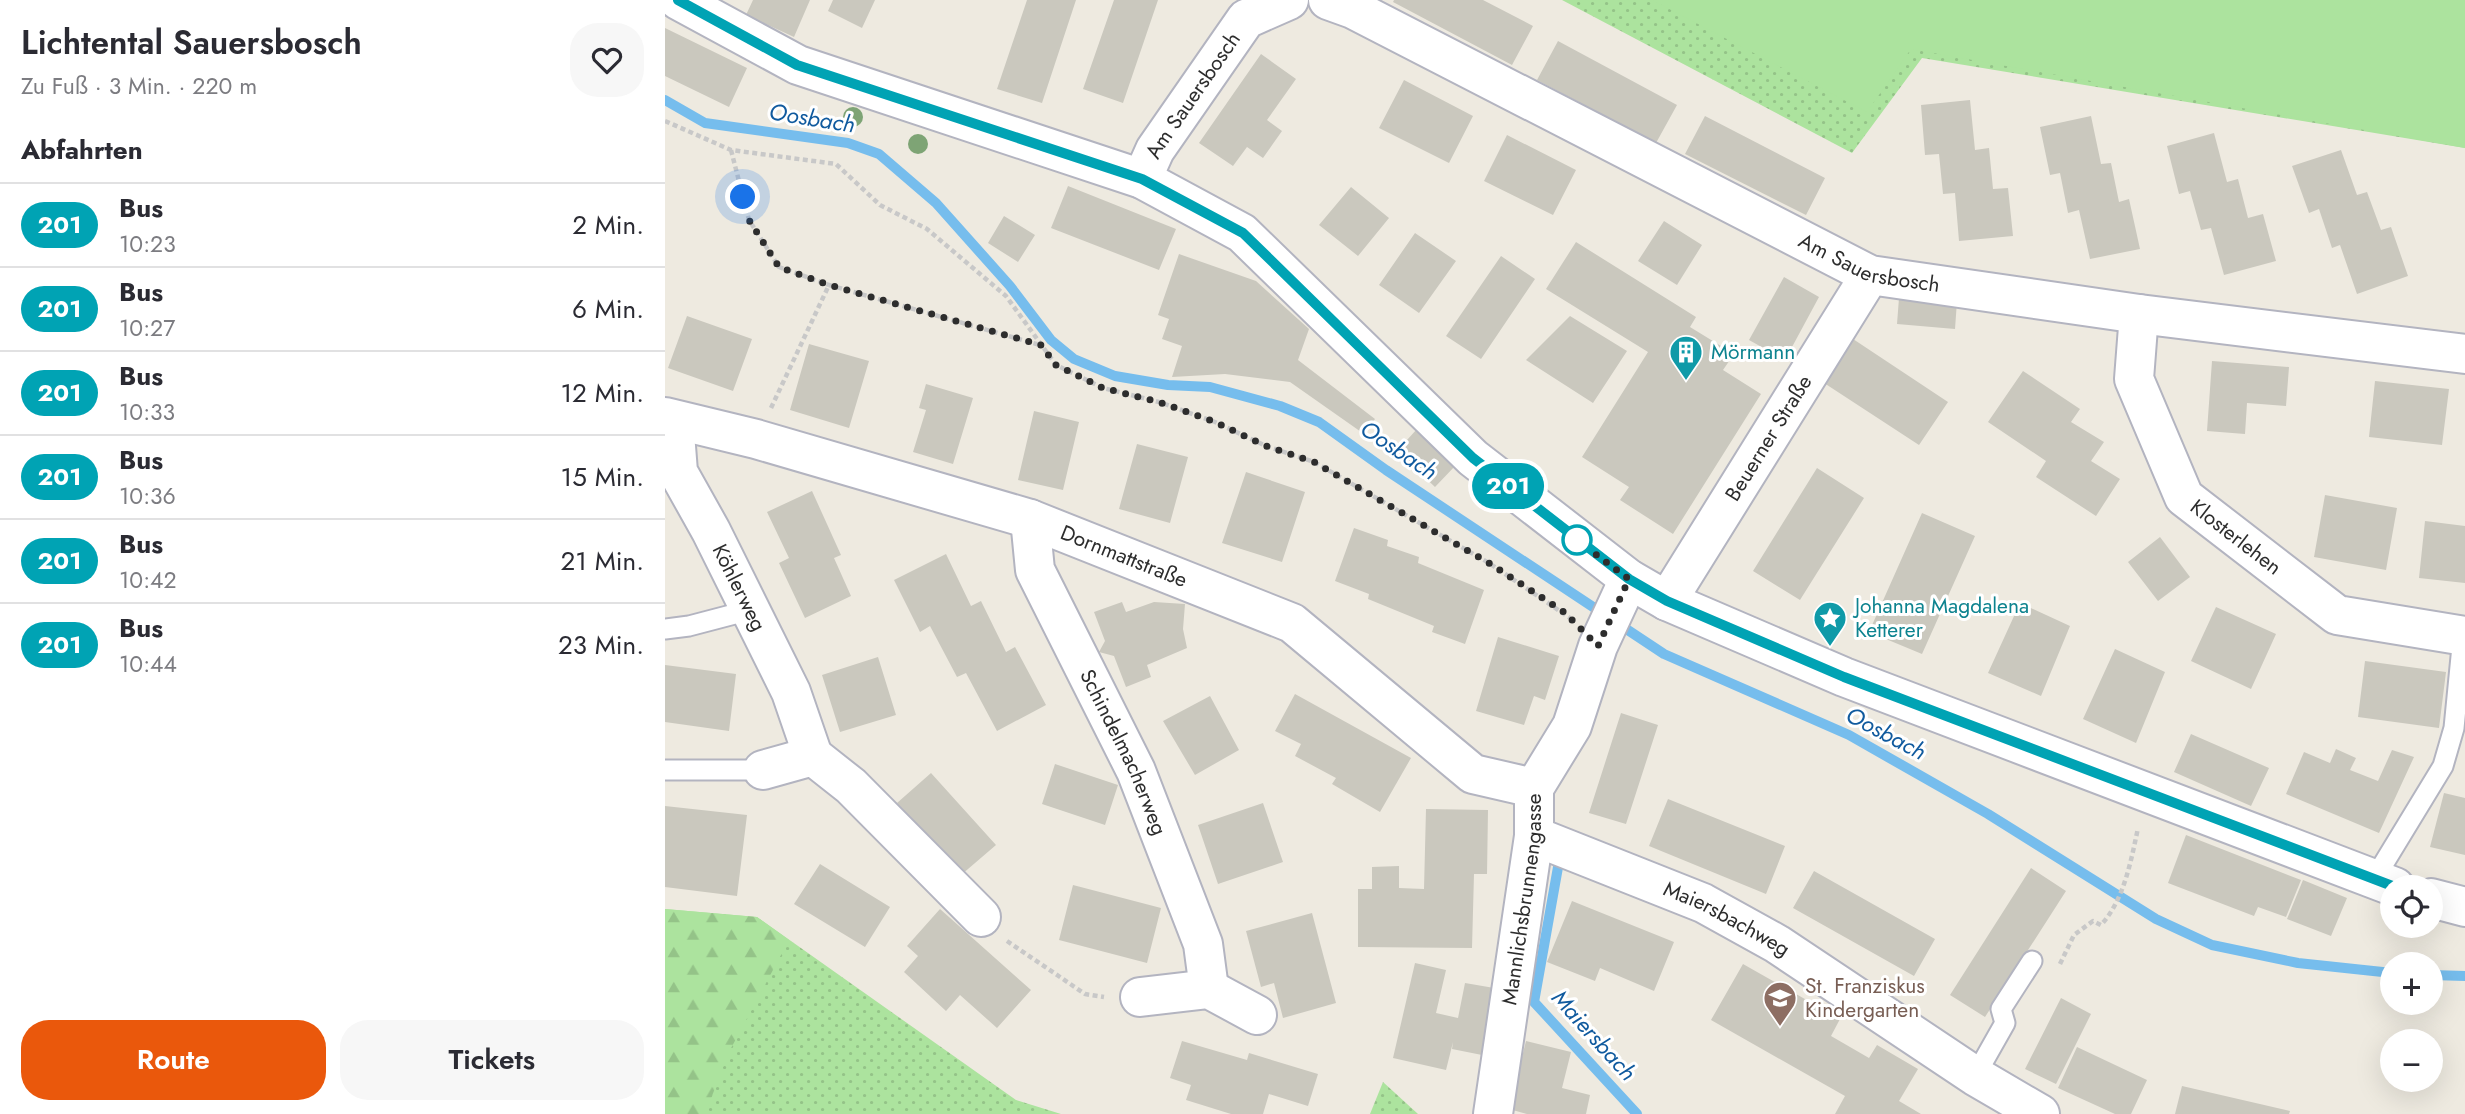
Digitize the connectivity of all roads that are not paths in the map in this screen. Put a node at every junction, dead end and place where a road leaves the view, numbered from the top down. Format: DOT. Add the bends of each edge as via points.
graph roads {
  1 [pos="678,0"];
  2 [pos="1289,0"];
  3 [pos="1328,0"];
  4 [pos="1142,179"];
  5 [pos="1870,275"];
  6 [pos="2139,314"];
  7 [pos="2465,354"];
  8 [pos="669,419"];
  9 [pos="1030,519"];
  10 [pos="1667,601"];
  11 [pos="750,610"];
  12 [pos="1612,618"];
  13 [pos="665,629"];
  14 [pos="2464,636"];
  15 [pos="813,756"];
  16 [pos="665,770"];
  17 [pos="763,770"];
  18 [pos="1534,788"];
  19 [pos="1534,836"];
  20 [pos="2388,875"];
  21 [pos="2380,882"];
  22 [pos="2443,901"];
  23 [pos="2465,907"];
  24 [pos="981,917"];
  25 [pos="2032,961"];
  26 [pos="1209,989"];
  27 [pos="1140,997"];
  28 [pos="1257,1015"];
  29 [pos="1975,1076"];
  30 [pos="1493,1114"];
  31 [pos="2040,1114"];
  1 -- 4 [label="street" via="797,65"];
  2 -- 4 [label="street, Am Sauersbosch" via="1246,19 1155,150"];
  3 -- 5 [label="street, Am Sauersbosch" via="1366,15"];
  4 -- 12 [label="street" via="1243,233 1473,458"];
  5 -- 6 [label="street, Am Sauersbosch"];
  5 -- 10 [label="street, Beuerner Straße"];
  6 -- 7 [label="street, Am Sauersbosch"];
  6 -- 14 [label="street, Klosterlehen" via="2134,379 2184,497 2337,615"];
  8 -- 9 [label="street, Dornmattstraße" via="756,439"];
  8 -- 11 [label="street, Köhlerweg" via="678,472"];
  9 -- 18 [label="street, Dornmattstraße" via="1292,624 1473,774"];
  9 -- 26 [label="street, Schindelmacherweg" via="1035,570 1136,771 1203,944"];
  10 -- 12 [label="street"];
  10 -- 21 [label="street" via="1844,677"];
  11 -- 13 [label="lane"];
  11 -- 15 [label="street, Köhlerweg" via="791,692"];
  12 -- 18 [label="street, Mannlichsbrunnengasse" via="1572,726"];
  14 -- 20 [label="lane" via="2454,728 2443,766"];
  15 -- 17 [label="street"];
  15 -- 24 [label="street" via="851,786"];
  16 -- 17 [label="lane"];
  18 -- 19 [label="street, Mannlichsbrunnengasse"];
  19 -- 29 [label="street, Maiersbachweg" via="1703,903 1777,944"];
  19 -- 30 [label="street, Mannlichsbrunnengasse"];
  22 -- 23 [label="street"];
  25 -- 29 [label="lane" via="2001,1009 2005,1023"];
  26 -- 27 [label="street"];
  26 -- 28 [label="street"];
  29 -- 31 [label="street, Maiersbachweg"];
}
